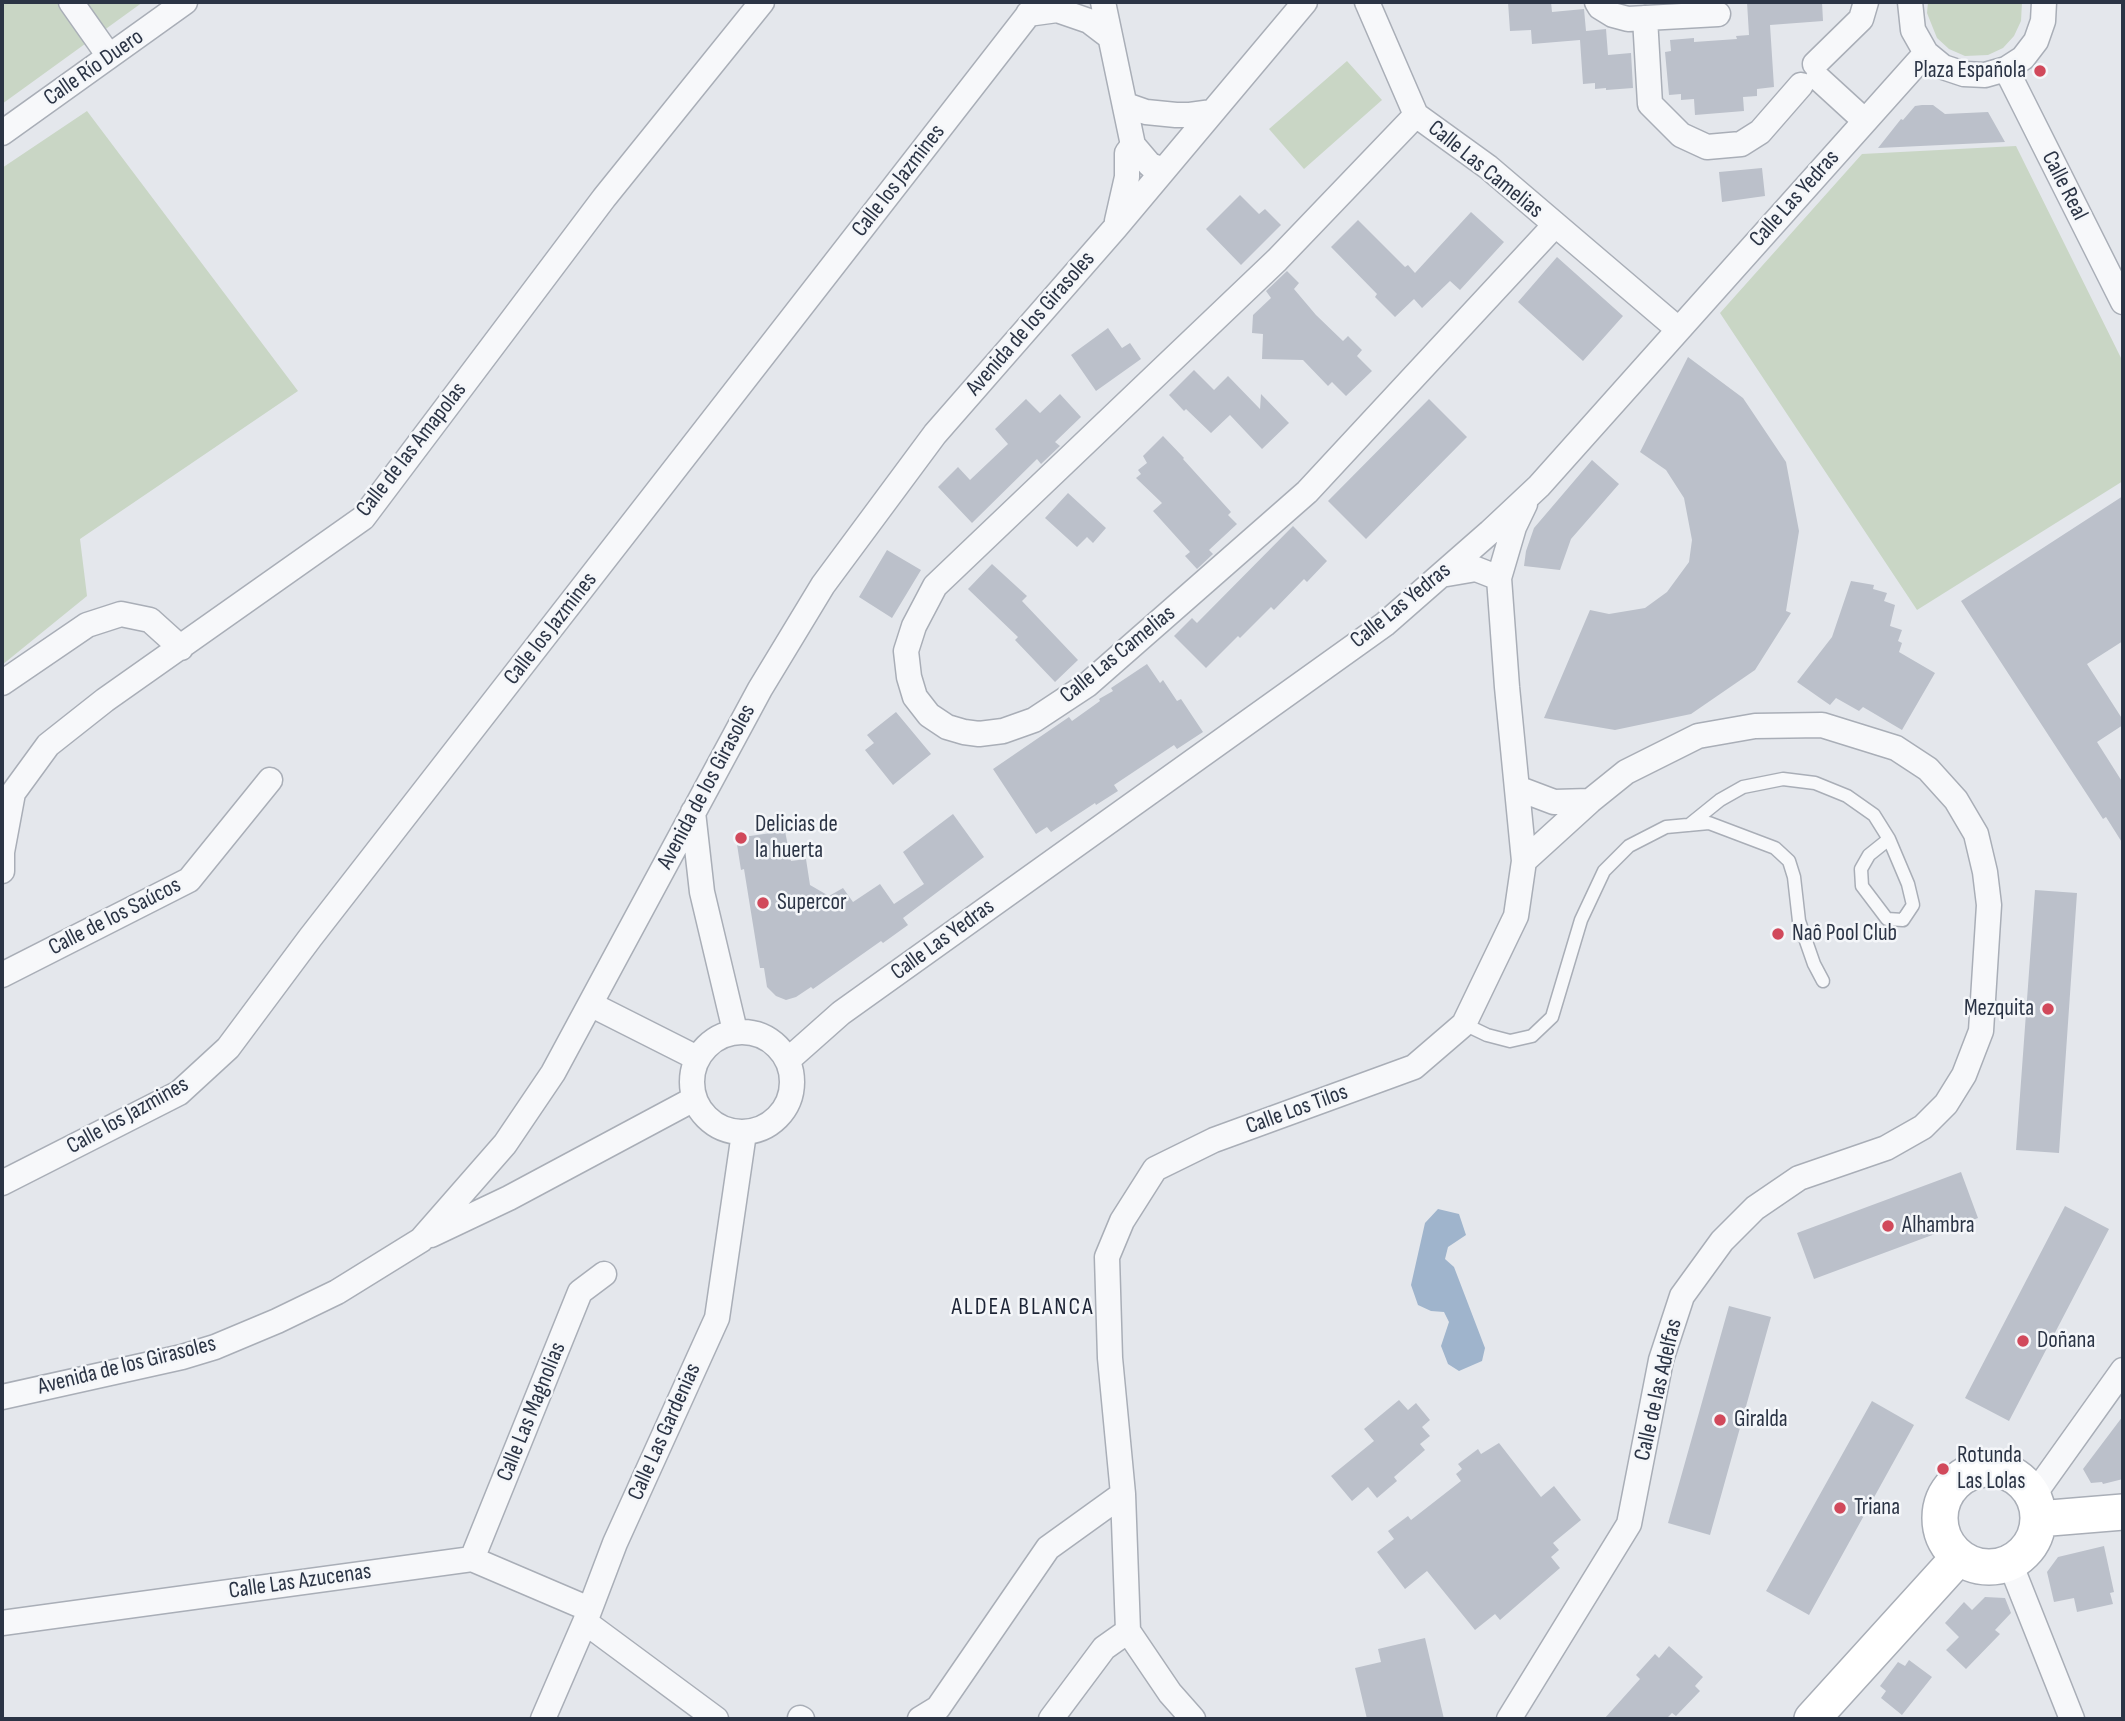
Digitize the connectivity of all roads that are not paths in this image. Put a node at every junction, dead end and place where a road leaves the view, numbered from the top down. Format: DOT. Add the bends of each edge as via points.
graph roads {
  1 [pos="71,2"];
  2 [pos="185,2"];
  3 [pos="762,2"];
  4 [pos="1103,2"];
  5 [pos="1305,2"];
  6 [pos="1367,2"];
  7 [pos="1597,2"];
  8 [pos="1866,2"];
  9 [pos="1910,2"];
  10 [pos="2044,2"];
  11 [pos="1033,8"];
  12 [pos="1718,14"];
  13 [pos="1645,18"];
  14 [pos="1110,37"];
  15 [pos="1926,53"];
  16 [pos="109,56"];
  17 [pos="2006,69"];
  18 [pos="1811,75"];
  19 [pos="1136,108"];
  20 [pos="1212,111"];
  21 [pos="1416,116"];
  22 [pos="1865,121"];
  23 [pos="2,133"];
  24 [pos="1133,145"];
  25 [pos="1170,161"];
  26 [pos="1554,226"];
  27 [pos="1116,227"];
  28 [pos="2123,303"];
  29 [pos="1678,329"];
  30 [pos="1530,495"];
  31 [pos="1440,575"];
  32 [pos="1499,579"];
  33 [pos="181,648"];
  34 [pos="2,683"];
  35 [pos="270,780"];
  36 [pos="1517,788"];
  37 [pos="1590,802"];
  38 [pos="694,812"];
  39 [pos="1689,825"];
  40 [pos="1889,839"];
  41 [pos="1524,861"];
  42 [pos="2,871"];
  43 [pos="2,975"];
  44 [pos="1823,981"];
  45 [pos="592,1005"];
  46 [pos="1464,1024"];
  47 [pos="735,1031"];
  48 [pos="697,1058"];
  49 [pos="788,1060"];
  50 [pos="694,1099"];
  51 [pos="744,1133"];
  52 [pos="2,1183"];
  53 [pos="421,1240"];
  54 [pos="604,1274"];
  55 [pos="2123,1370"];
  56 [pos="2,1397"];
  57 [pos="1124,1494"];
  58 [pos="2036,1508"];
  59 [pos="2123,1512"];
  60 [pos="1959,1557"];
  61 [pos="472,1559"];
  62 [pos="2010,1563"];
  63 [pos="587,1616"];
  64 [pos="2,1623"];
  65 [pos="1128,1631"];
  66 [pos="544,1719"];
  67 [pos="716,1719"];
  68 [pos="920,1719"];
  69 [pos="1051,1719"];
  70 [pos="1194,1719"];
  71 [pos="1509,1719"];
  72 [pos="1812,1719"];
  73 [pos="2072,1719"];
  1 -- 16 [label="street"];
  2 -- 16 [label="street, Calle Río Duero"];
  3 -- 33 [label="street, Calle de las Amapolas" via="604,198 363,518"];
  4 -- 14 [label="street"];
  5 -- 20 [label="street, Avenida de los Girasoles"];
  6 -- 21 [label="street, Calle Las Camelias"];
  7 -- 13 [label="street" via="1613,15"];
  8 -- 18 [label="street" via="1861,19"];
  9 -- 15 [label="street" via="1913,30"];
  10 -- 17 [label="street" via="2036,41 2023,58"];
  11 -- 14 [label="street" via="1057,10 1088,21"];
  11 -- 52 [label="street, Calle los Jazmines" via="228,1048 179,1093"];
  12 -- 13 [label="street"];
  13 -- 18 [label="street" via="1650,104 1681,135 1707,147 1741,144 1760,132"];
  14 -- 19 [label="street"];
  15 -- 17 [label="street" via="1943,67 1964,75"];
  15 -- 22 [label="street, Calle Las Yedras"];
  16 -- 23 [label="street, Calle Río Duero"];
  17 -- 28 [label="street, Calle Real"];
  18 -- 22 [label="street"];
  19 -- 20 [label="street" via="1190,116"];
  19 -- 24 [label="street"];
  19 -- 25 [label="street" via="1166,130 1173,142"];
  20 -- 25 [label="street, Avenida de los Girasoles"];
  21 -- 26 [label="street, Calle Las Camelias" via="1488,167"];
  21 -- 26 [label="street, Calle Las Camelias" via="1277,260 935,586 906,651 915,697 929,715 964,732 1003,731 1034,720 1087,685 1307,492"];
  22 -- 29 [label="street, Calle Las Yedras"];
  24 -- 25 [label="street" via="1150,165 1158,168"];
  24 -- 27 [label="street" via="1127,153 1127,177"];
  25 -- 27 [label="street, Avenida de los Girasoles"];
  26 -- 29 [label="street, Calle Las Camelias"];
  27 -- 38 [label="street, Avenida de los Girasoles" via="935,434 823,585"];
  29 -- 30 [label="street, Calle Las Yedras"];
  30 -- 31 [label="street, Calle Las Yedras"];
  30 -- 32 [label="street, Calle Los Tilos" via="1514,527"];
  31 -- 32 [label="street" via="1476,569"];
  31 -- 49 [label="street, Calle Las Yedras" via="1385,624 841,1013"];
  32 -- 36 [label="street, Calle Los Tilos"];
  33 -- 34 [label="street" via="150,620 121,614 87,625"];
  33 -- 42 [label="street, Calle de las Amapolas" via="48,745 13,793"];
  35 -- 43 [label="street, Calle de los Saúcos" via="189,880"];
  36 -- 37 [label="street" via="1554,802"];
  36 -- 41 [label="street, Calle Los Tilos"];
  37 -- 41 [label="street, Calle de las Adelfas"];
  37 -- 71 [label="street, Calle de las Adelfas" via="1626,772 1698,736 1755,726 1822,725 1896,748 1928,769 1956,800 1976,834 1989,905 1981,1031 1964,1075 1923,1127 1886,1148 1799,1178 1755,1208 1722,1241 1682,1296 1661,1360 1629,1524"];
  38 -- 45 [label="street, Avenida de los Girasoles"];
  38 -- 47 [label="street" via="702,892"];
  39 -- 40 [label="lane" via="1744,787 1783,779 1815,783 1847,796 1874,814"];
  39 -- 44 [label="lane" via="1709,823 1775,848 1789,861 1799,920"];
  39 -- 46 [label="lane" via="1666,827 1629,846 1604,871 1581,920 1552,1017 1532,1036 1510,1041"];
  40 -- 40 [label="lane" via="1868,855 1861,869 1862,886 1887,919 1903,920 1913,905"];
  41 -- 46 [label="street, Calle Los Tilos" via="1516,916"];
  45 -- 48 [label="street"];
  45 -- 53 [label="street, Avenida de los Girasoles" via="554,1073 505,1144"];
  46 -- 57 [label="street, Calle Los Tilos" via="1415,1067 1214,1140 1155,1169 1122,1222 1107,1257 1110,1358"];
  47 -- 48 [label="street" via="707,1045"];
  47 -- 49 [label="street" via="767,1037"];
  48 -- 50 [label="street" via="692,1078"];
  49 -- 51 [label="street" via="793,1080 790,1100 780,1117 764,1128"];
  50 -- 51 [label="street" via="705,1117 723,1129"];
  50 -- 53 [label="street"];
  51 -- 63 [label="street, Calle Las Gardenias" via="717,1318 615,1543"];
  53 -- 56 [label="street, Avenida de los Girasoles" via="337,1292 215,1347"];
  54 -- 61 [label="street, Calle Las Magnolias" via="580,1292"];
  55 -- 58 [label="street"];
  57 -- 65 [label="street, Calle Los Tilos"];
  57 -- 68 [label="street" via="1048,1548 938,1708"];
  58 -- 59 [label="street"];
  58 -- 60 [label="street" via="2017,1477 1993,1469 1968,1473 1943,1500 1940,1525"];
  58 -- 62 [label="street" via="2037,1528 2030,1545"];
  60 -- 62 [label="street" via="1984,1567"];
  60 -- 72 [label="street"];
  61 -- 63 [label="street"];
  61 -- 64 [label="street, Calle Las Azucenas"];
  62 -- 73 [label="street"];
  63 -- 66 [label="street, Calle Las Gardenias"];
  63 -- 67 [label="street"];
  65 -- 69 [label="street" via="1104,1648"];
  65 -- 70 [label="street" via="1170,1693"];
}
